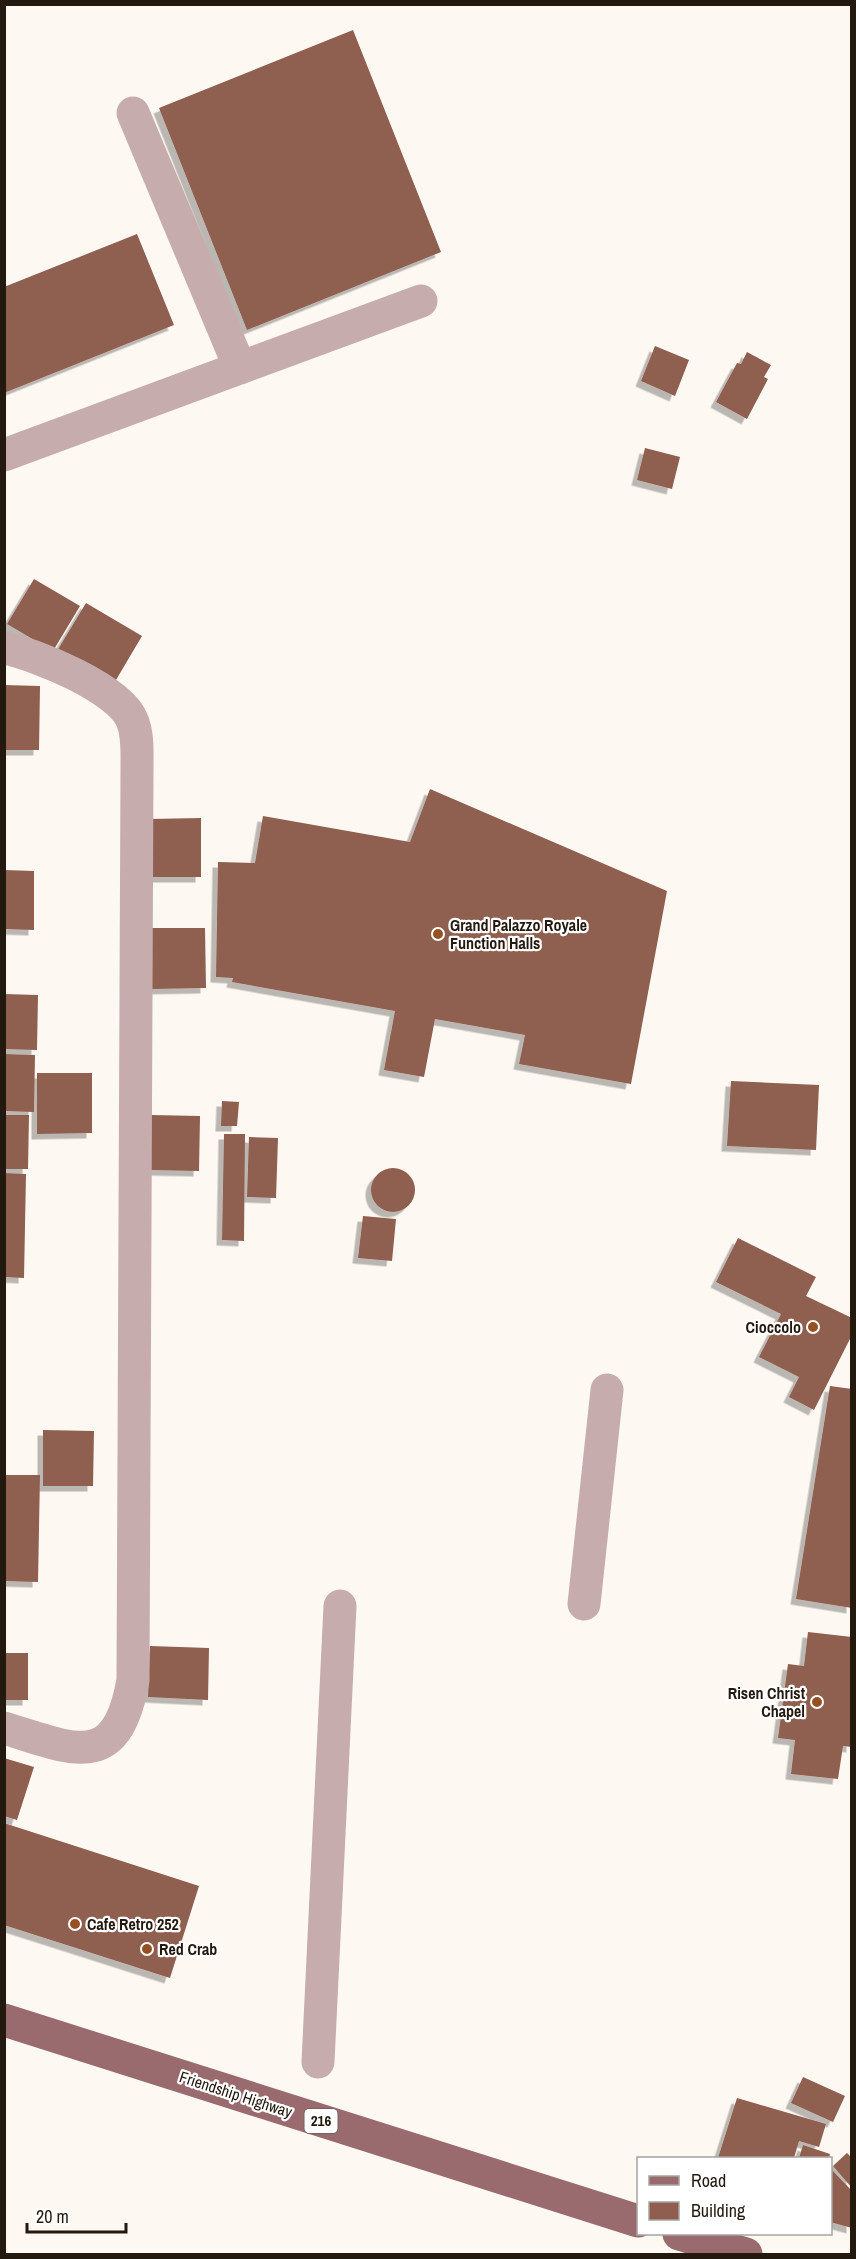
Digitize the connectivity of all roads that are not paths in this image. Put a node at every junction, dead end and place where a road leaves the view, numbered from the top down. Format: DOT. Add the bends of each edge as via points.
graph roads {
  1 [pos="133,113"];
  2 [pos="421,301"];
  3 [pos="240,368"];
  4 [pos="4,455"];
  5 [pos="4,648"];
  6 [pos="607,1390"];
  7 [pos="584,1604"];
  8 [pos="340,1606"];
  9 [pos="4,1728"];
  10 [pos="4,2020"];
  11 [pos="318,2062"];
  12 [pos="637,2220"];
  13 [pos="682,2235"];
  14 [pos="746,2254"];
  1 -- 3 [label="street"];
  2 -- 3 [label="street"];
  3 -- 4 [label="street"];
  5 -- 9 [label="street" via="40,658 122,703 132,719 137,740 133,1680 128,1710 119,1728 109,1740 93,1746 75,1748"];
  6 -- 7 [label="street"];
  8 -- 11 [label="street"];
  10 -- 12 [label="main road, Friendship Highway / 216"];
  13 -- 14 [label="main road"];
}
